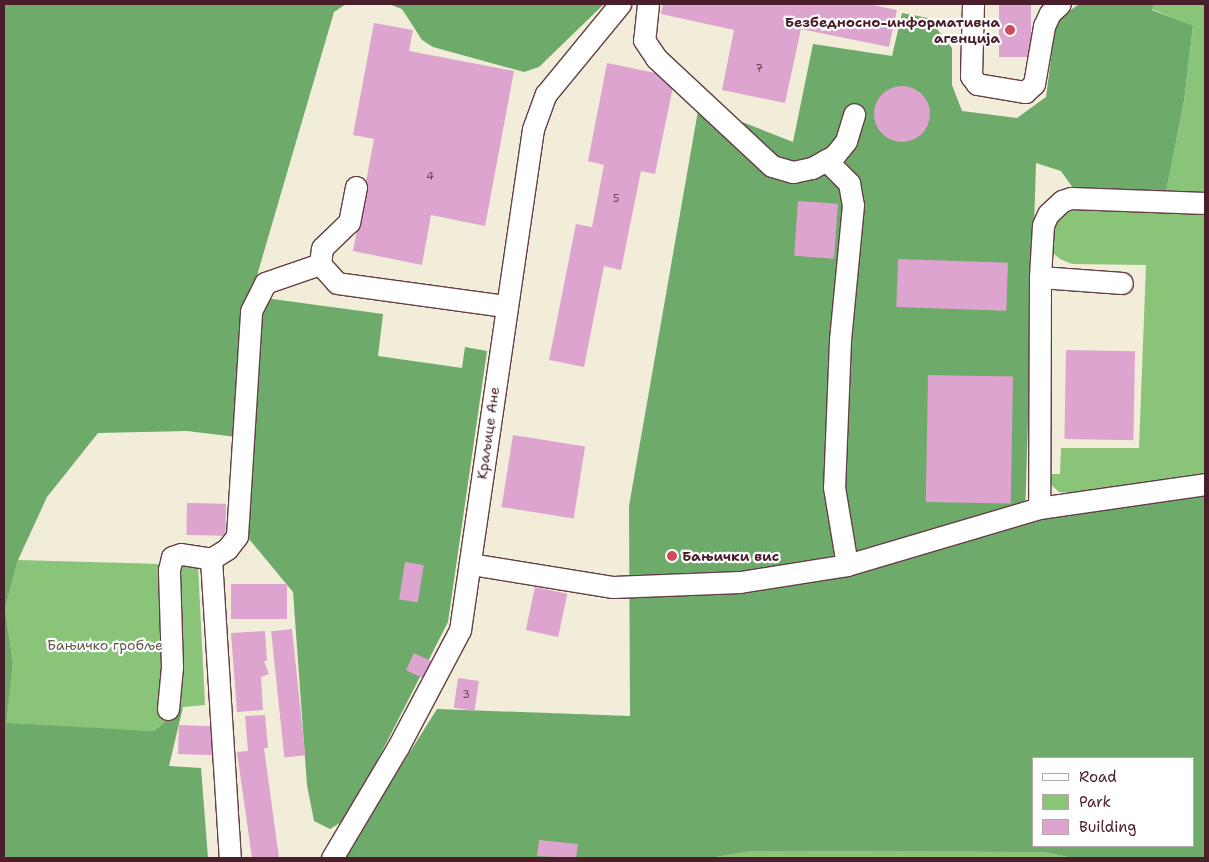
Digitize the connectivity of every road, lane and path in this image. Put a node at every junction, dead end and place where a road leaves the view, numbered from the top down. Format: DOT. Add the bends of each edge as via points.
graph roads {
  1 [pos="620,4"];
  2 [pos="648,4"];
  3 [pos="973,4"];
  4 [pos="1060,4"];
  5 [pos="854,114"];
  6 [pos="826,160"];
  7 [pos="356,187"];
  8 [pos="1205,203"];
  9 [pos="320,264"];
  10 [pos="1040,277"];
  11 [pos="1122,283"];
  12 [pos="505,306"];
  13 [pos="1205,484"];
  14 [pos="1039,508"];
  15 [pos="211,559"];
  16 [pos="471,564"];
  17 [pos="847,565"];
  18 [pos="168,709"];
  19 [pos="230,858"];
  20 [pos="332,858"];
  1 -- 12 [label="street, Краљице Ане" via="546,94 533,129"];
  2 -- 6 [label="street" via="644,40 656,58 772,166 793,172 812,168"];
  3 -- 4 [label="street" via="971,76 977,84 1025,92 1034,84 1044,26 1050,13"];
  5 -- 6 [label="street" via="846,141"];
  6 -- 17 [label="street" via="849,183 853,205 840,340 834,478"];
  7 -- 9 [label="street" via="349,222 322,248"];
  8 -- 10 [label="street" via="1071,198 1062,201 1043,225"];
  9 -- 12 [label="street" via="337,283"];
  9 -- 15 [label="street" via="265,283 251,311 237,536 227,549"];
  10 -- 11 [label="street"];
  10 -- 14 [label="street"];
  12 -- 16 [label="street, Краљице Ане"];
  13 -- 14 [label="street"];
  14 -- 17 [label="street"];
  15 -- 18 [label="street" via="181,554 172,558 172,667"];
  15 -- 19 [label="street"];
  16 -- 17 [label="street" via="613,587 740,582"];
  16 -- 20 [label="street, Краљице Ане" via="460,630 398,747"];
}
